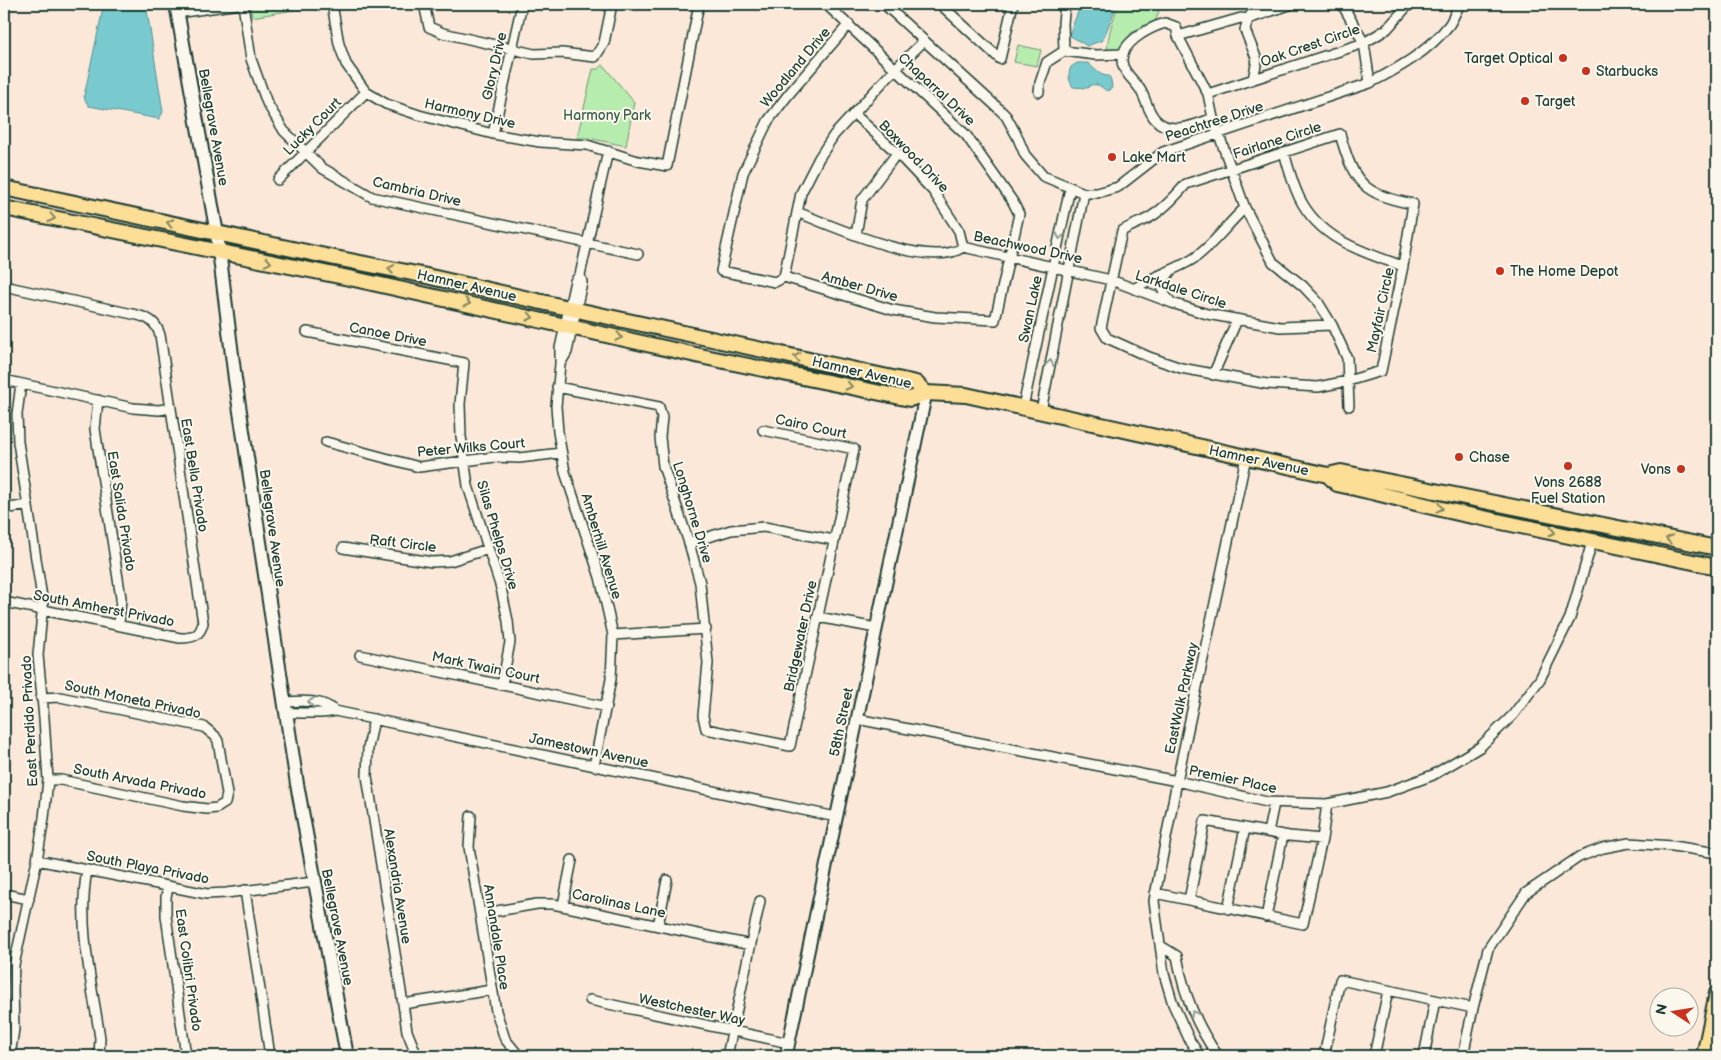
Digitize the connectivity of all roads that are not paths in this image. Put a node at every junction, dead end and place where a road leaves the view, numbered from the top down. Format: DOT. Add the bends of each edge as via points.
graph roads {
  1 [pos="239,4"];
  2 [pos="243,4"];
  3 [pos="332,4"];
  4 [pos="424,4"];
  5 [pos="522,4"];
  6 [pos="612,4"];
  7 [pos="699,4"];
  8 [pos="884,4"];
  9 [pos="940,4"];
  10 [pos="1013,4"];
  11 [pos="1065,4"];
  12 [pos="1258,4"];
  13 [pos="1292,4"];
  14 [pos="1342,4"];
  15 [pos="1409,4"];
  16 [pos="1460,4"];
  17 [pos="828,6"];
  18 [pos="176,8"];
  19 [pos="1248,19"];
  20 [pos="849,24"];
  21 [pos="1178,36"];
  22 [pos="924,40"];
  23 [pos="1364,43"];
  24 [pos="512,49"];
  25 [pos="1064,51"];
  26 [pos="1122,54"];
  27 [pos="895,69"];
  28 [pos="1253,79"];
  29 [pos="1370,83"];
  30 [pos="366,92"];
  31 [pos="1040,92"];
  32 [pos="1208,94"];
  33 [pos="854,114"];
  34 [pos="1212,118"];
  35 [pos="493,134"];
  36 [pos="1219,134"];
  37 [pos="608,150"];
  38 [pos="306,152"];
  39 [pos="1284,152"];
  40 [pos="897,153"];
  41 [pos="1231,170"];
  42 [pos="278,180"];
  43 [pos="4,188"];
  44 [pos="1070,188"];
  45 [pos="1084,193"];
  46 [pos="1413,204"];
  47 [pos="4,208"];
  48 [pos="1245,208"];
  49 [pos="797,212"];
  50 [pos="218,234"];
  51 [pos="856,235"];
  52 [pos="587,243"];
  53 [pos="962,247"];
  54 [pos="220,252"];
  55 [pos="638,254"];
  56 [pos="1009,257"];
  57 [pos="1403,266"];
  58 [pos="1054,267"];
  59 [pos="1068,270"];
  60 [pos="721,271"];
  61 [pos="1170,271"];
  62 [pos="784,277"];
  63 [pos="1111,280"];
  64 [pos="4,286"];
  65 [pos="1134,288"];
  66 [pos="1172,303"];
  67 [pos="572,309"];
  68 [pos="995,320"];
  69 [pos="1237,320"];
  70 [pos="1332,325"];
  71 [pos="568,326"];
  72 [pos="307,332"];
  73 [pos="464,364"];
  74 [pos="1214,375"];
  75 [pos="4,380"];
  76 [pos="1348,381"];
  77 [pos="21,384"];
  78 [pos="557,387"];
  79 [pos="926,394"];
  80 [pos="98,400"];
  81 [pos="1349,406"];
  82 [pos="1024,407"];
  83 [pos="171,408"];
  84 [pos="1041,411"];
  85 [pos="763,430"];
  86 [pos="326,442"];
  87 [pos="854,449"];
  88 [pos="561,453"];
  89 [pos="1246,457"];
  90 [pos="464,462"];
  91 [pos="1328,475"];
  92 [pos="1349,486"];
  93 [pos="1418,488"];
  94 [pos="28,505"];
  95 [pos="4,509"];
  96 [pos="834,540"];
  97 [pos="1592,542"];
  98 [pos="689,543"];
  99 [pos="343,548"];
  100 [pos="1717,548"];
  101 [pos="488,549"];
  102 [pos="1717,567"];
  103 [pos="4,602"];
  104 [pos="43,610"];
  105 [pos="818,616"];
  106 [pos="119,625"];
  107 [pos="876,628"];
  108 [pos="706,629"];
  109 [pos="198,634"];
  110 [pos="613,635"];
  111 [pos="360,655"];
  112 [pos="502,685"];
  113 [pos="41,698"];
  114 [pos="607,706"];
  115 [pos="285,707"];
  116 [pos="374,719"];
  117 [pos="857,719"];
  118 [pos="706,729"];
  119 [pos="594,766"];
  120 [pos="48,780"];
  121 [pos="1177,781"];
  122 [pos="1274,802"];
  123 [pos="225,803"];
  124 [pos="1327,804"];
  125 [pos="471,816"];
  126 [pos="836,817"];
  127 [pos="1245,828"];
  128 [pos="1268,832"];
  129 [pos="1283,835"];
  130 [pos="1322,839"];
  131 [pos="1717,853"];
  132 [pos="37,860"];
  133 [pos="572,860"];
  134 [pos="87,870"];
  135 [pos="667,880"];
  136 [pos="314,882"];
  137 [pos="168,887"];
  138 [pos="245,890"];
  139 [pos="1155,893"];
  140 [pos="4,894"];
  141 [pos="29,899"];
  142 [pos="1189,900"];
  143 [pos="760,901"];
  144 [pos="563,905"];
  145 [pos="1228,909"];
  146 [pos="480,914"];
  147 [pos="1266,917"];
  148 [pos="658,926"];
  149 [pos="751,945"];
  150 [pos="1161,946"];
  151 [pos="492,990"];
  152 [pos="1388,991"];
  153 [pos="1717,993"];
  154 [pos="590,1000"];
  155 [pos="1435,1000"];
  156 [pos="402,1004"];
  157 [pos="1473,1008"];
  158 [pos="732,1032"];
  159 [pos="789,1043"];
  160 [pos="10,1056"];
  161 [pos="99,1056"];
  162 [pos="186,1056"];
  163 [pos="270,1056"];
  164 [pos="347,1056"];
  165 [pos="417,1056"];
  166 [pos="520,1056"];
  167 [pos="728,1056"];
  168 [pos="786,1056"];
  169 [pos="1200,1056"];
  170 [pos="1218,1056"];
  171 [pos="1324,1056"];
  172 [pos="1374,1056"];
  173 [pos="1424,1056"];
  174 [pos="1463,1056"];
  175 [pos="1704,1056"];
  1 -- 18 [label="street"];
  2 -- 38 [label="street, Cambria Drive" via="251,59 267,103 284,131"];
  3 -- 30 [label="street, Harmony Drive" via="346,64"];
  4 -- 24 [label="street" via="429,27"];
  5 -- 24 [label="street, Glory Drive"];
  6 -- 24 [label="street" via="604,43 595,57 534,54"];
  7 -- 37 [label="street, Harmony Drive" via="666,166 638,161"];
  8 -- 22 [label="street, Peachtree Drive"];
  9 -- 10 [label="street" via="1000,59"];
  11 -- 25 [label="street"];
  12 -- 19 [label="street"];
  13 -- 19 [label="street"];
  14 -- 23 [label="street"];
  15 -- 23 [label="street, Oak Crest Circle" via="1387,29"];
  16 -- 29 [label="street, Peachtree Drive" via="1449,24 1426,49"];
  17 -- 20 [label="street, Chaparral Drive"];
  18 -- 50 [label="main road, Bellegrave Avenue"];
  19 -- 21 [label="street" via="1241,18"];
  19 -- 28 [label="street" via="1245,30 1256,60"];
  20 -- 27 [label="street, Chaparral Drive"];
  20 -- 60 [label="street, Woodland Drive" via="768,121 743,173"];
  21 -- 26 [label="street" via="1176,27 1165,23 1133,40"];
  21 -- 32 [label="street, Mayfair Circle"];
  22 -- 27 [label="street"];
  22 -- 44 [label="street, Peachtree Drive" via="1006,116 1025,155 1043,176"];
  23 -- 28 [label="street, Oak Crest Circle"];
  23 -- 29 [label="street"];
  24 -- 35 [label="street, Glory Drive"];
  25 -- 26 [label="street"];
  25 -- 31 [label="street" via="1047,62"];
  26 -- 34 [label="street" via="1122,65 1156,120 1178,128"];
  27 -- 33 [label="street"];
  27 -- 56 [label="street, Chaparral Drive" via="966,136 1013,202 1019,214"];
  28 -- 32 [label="street, Oak Crest Circle"];
  29 -- 36 [label="street, Peachtree Drive"];
  30 -- 35 [label="street, Harmony Drive" via="386,104 419,115"];
  30 -- 38 [label="street, Lucky Court"];
  32 -- 34 [label="street, Mayfair Circle"];
  33 -- 40 [label="street, Boxwood Drive"];
  33 -- 49 [label="street" via="834,135 819,158 801,193"];
  34 -- 36 [label="street, Mayfair Circle"];
  35 -- 37 [label="street, Harmony Drive"];
  36 -- 41 [label="street, Mayfair Circle"];
  36 -- 45 [label="street, Peachtree Drive" via="1163,152 1118,188"];
  37 -- 52 [label="street, Amberhill Avenue"];
  38 -- 42 [label="street, Lucky Court"];
  38 -- 52 [label="street, Cambria Drive" via="322,168 372,197"];
  39 -- 41 [label="street, Fairlane Circle"];
  39 -- 46 [label="street, Fairlane Circle" via="1340,134 1348,161 1363,185 1387,199"];
  39 -- 57 [label="street" via="1299,198 1311,216 1341,242"];
  40 -- 51 [label="street" via="862,200"];
  40 -- 53 [label="street, Boxwood Drive" via="933,191 959,231"];
  41 -- 48 [label="street, Mayfair Circle"];
  41 -- 63 [label="street, Fairlane Circle" via="1186,184 1177,196 1147,219 1122,231"];
  50 -- 43 [label="main road, Hamner Avenue, one-way"];
  44 -- 45 [label="street, Peachtree Drive"];
  44 -- 58 [label="street, Swan Lake, one-way"];
  45 -- 59 [label="street"];
  46 -- 57 [label="street, Mayfair Circle"];
  47 -- 54 [label="main road, Hamner Avenue, one-way"];
  48 -- 61 [label="street" via="1208,247"];
  48 -- 70 [label="street, Mayfair Circle" via="1273,262 1318,302"];
  49 -- 51 [label="street, Beachwood Drive"];
  49 -- 62 [label="street"];
  50 -- 54 [label="main road, Bellegrave Avenue"];
  67 -- 50 [label="main road, Hamner Avenue, one-way"];
  51 -- 53 [label="street, Beachwood Drive" via="924,254 955,253"];
  52 -- 55 [label="street, Cambria Drive"];
  52 -- 67 [label="street, Amberhill Avenue" via="580,275 582,282"];
  53 -- 56 [label="street, Beachwood Drive"];
  54 -- 71 [label="main road, Hamner Avenue, one-way"];
  54 -- 115 [label="main road, Bellegrave Avenue" via="235,379"];
  56 -- 58 [label="street, Beachwood Drive"];
  56 -- 68 [label="street, Chaparral Drive"];
  57 -- 76 [label="street, Mayfair Circle" via="1381,371"];
  58 -- 59 [label="street, Beachwood Drive"];
  58 -- 82 [label="street, Swan Lake"];
  59 -- 63 [label="street, Beachwood Drive"];
  84 -- 59 [label="street, one-way"];
  60 -- 62 [label="street, Amber Drive" via="775,282"];
  61 -- 65 [label="street"];
  61 -- 66 [label="street" via="1163,280 1162,290"];
  62 -- 68 [label="street, Amber Drive" via="893,310 935,317"];
  63 -- 65 [label="street, Larkdale Circle"];
  63 -- 74 [label="street" via="1101,328 1107,338 1149,357"];
  64 -- 83 [label="street, East Bella Privado" via="152,321 160,335"];
  65 -- 66 [label="street, Larkdale Circle"];
  66 -- 69 [label="street, Larkdale Circle"];
  67 -- 71 [label="street, Amberhill Avenue"];
  79 -- 67 [label="main road, Hamner Avenue, one-way" via="916,383"];
  69 -- 70 [label="street, Larkdale Circle" via="1280,327"];
  69 -- 74 [label="street"];
  70 -- 76 [label="street, Mayfair Circle" via="1347,358"];
  71 -- 78 [label="street, Amberhill Avenue" via="560,348"];
  71 -- 79 [label="main road, Hamner Avenue, one-way" via="910,399"];
  72 -- 73 [label="street, Canoe Drive"];
  73 -- 90 [label="street, Silas Phelps Drive" via="460,404"];
  74 -- 76 [label="street" via="1267,384 1318,387"];
  75 -- 77 [label="street"];
  76 -- 81 [label="street"];
  77 -- 80 [label="street"];
  77 -- 94 [label="street, East Perdido Privado" via="17,428"];
  78 -- 88 [label="street, Amberhill Avenue"];
  78 -- 98 [label="street, Longhorne Drive" via="659,407 663,466"];
  79 -- 82 [label="main road, Hamner Avenue" via="966,395"];
  79 -- 107 [label="street, 58th Street"];
  80 -- 83 [label="street" via="146,410"];
  80 -- 106 [label="street, East Salida Privado" via="96,429 121,598"];
  82 -- 84 [label="main road, Hamner Avenue"];
  83 -- 109 [label="street, East Bella Privado" via="203,619"];
  84 -- 89 [label="main road, Hamner Avenue"];
  85 -- 87 [label="street, Cairo Court"];
  86 -- 90 [label="street, Peter Wilks Court" via="419,467"];
  87 -- 96 [label="street, Bridgewater Drive"];
  88 -- 90 [label="street, Peter Wilks Court"];
  88 -- 110 [label="street, Amberhill Avenue" via="600,577"];
  89 -- 91 [label="main road, Hamner Avenue"];
  89 -- 121 [label="street, EastWalk Parkway"];
  90 -- 101 [label="street, Silas Phelps Drive" via="468,486"];
  91 -- 92 [label="main road, Hamner Avenue" via="1337,484"];
  91 -- 93 [label="main road, Hamner Avenue" via="1341,472"];
  92 -- 93 [label="main road" via="1362,483 1408,493"];
  92 -- 97 [label="main road, Hamner Avenue, one-way"];
  100 -- 93 [label="main road, Hamner Avenue, one-way"];
  94 -- 95 [label="street"];
  94 -- 104 [label="street, East Perdido Privado"];
  96 -- 98 [label="street" via="764,527 731,530"];
  96 -- 105 [label="street, Bridgewater Drive"];
  97 -- 102 [label="main road, Hamner Avenue"];
  97 -- 124 [label="street, Premier Place" via="1570,618 1540,678 1513,715 1480,747 1433,774 1387,792"];
  98 -- 108 [label="street, Longhorne Drive" via="700,583"];
  99 -- 101 [label="street, Raft Circle" via="432,562 450,561"];
  101 -- 112 [label="street, Silas Phelps Drive" via="508,621 510,642"];
  103 -- 104 [label="street, South Amherst Privado"];
  104 -- 106 [label="street, South Amherst Privado"];
  104 -- 113 [label="street, East Perdido Privado" via="38,655"];
  105 -- 107 [label="street"];
  105 -- 118 [label="street, Bridgewater Drive" via="790,746"];
  106 -- 109 [label="street, South Amherst Privado" via="180,638"];
  107 -- 117 [label="street, 58th Street"];
  108 -- 110 [label="street"];
  108 -- 118 [label="street, Longhorne Drive" via="708,663 703,716"];
  110 -- 114 [label="street, Amberhill Avenue"];
  111 -- 112 [label="street, Mark Twain Court"];
  112 -- 114 [label="street, Mark Twain Court"];
  113 -- 120 [label="street, East Perdido Privado"];
  113 -- 123 [label="street, South Moneta Privado" via="60,697 204,727 215,736 227,789"];
  114 -- 119 [label="street, Amberhill Avenue"];
  115 -- 116 [label="street, Jamestown Avenue" via="327,714 335,711"];
  115 -- 136 [label="main road, Bellegrave Avenue"];
  116 -- 119 [label="street, Jamestown Avenue"];
  116 -- 156 [label="street, Alexandria Avenue" via="367,776"];
  117 -- 121 [label="street, Premier Place"];
  117 -- 126 [label="street, 58th Street"];
  119 -- 126 [label="street, Jamestown Avenue"];
  120 -- 123 [label="street, South Arvada Privado" via="195,808 212,809"];
  120 -- 132 [label="street, East Perdido Privado"];
  121 -- 122 [label="street, Premier Place"];
  121 -- 139 [label="street, EastWalk Parkway"];
  122 -- 124 [label="street, Premier Place"];
  122 -- 128 [label="street"];
  124 -- 130 [label="street"];
  125 -- 146 [label="street, Annandale Place" via="469,847"];
  126 -- 159 [label="street, 58th Street"];
  127 -- 128 [label="street"];
  127 -- 142 [label="street" via="1205,821"];
  127 -- 145 [label="street"];
  128 -- 129 [label="street"];
  129 -- 130 [label="street"];
  129 -- 147 [label="street"];
  130 -- 147 [label="street" via="1303,924"];
  131 -- 157 [label="street" via="1629,843 1603,848 1552,874 1526,893 1488,949"];
  132 -- 134 [label="street, South Playa Privado"];
  132 -- 141 [label="street, East Perdido Privado"];
  133 -- 144 [label="street"];
  134 -- 137 [label="street, South Playa Privado"];
  134 -- 161 [label="street" via="83,922 100,1038"];
  135 -- 148 [label="street"];
  136 -- 138 [label="street, South Playa Privado"];
  136 -- 164 [label="main road, Bellegrave Avenue"];
  137 -- 138 [label="street, South Playa Privado" via="207,894"];
  137 -- 162 [label="street, East Colibri Privado" via="166,916"];
  138 -- 163 [label="street"];
  139 -- 142 [label="street"];
  139 -- 150 [label="street, EastWalk Parkway"];
  140 -- 141 [label="street"];
  141 -- 160 [label="street, East Perdido Privado" via="14,965 14,1029"];
  142 -- 145 [label="street"];
  143 -- 149 [label="street"];
  144 -- 146 [label="street, Carolinas Lane" via="537,904"];
  144 -- 148 [label="street, Carolinas Lane"];
  145 -- 147 [label="street"];
  146 -- 151 [label="street, Annandale Place"];
  148 -- 149 [label="street, Carolinas Lane"];
  149 -- 158 [label="street"];
  150 -- 169 [label="street, EastWalk Parkway" via="1164,974 1173,1004"];
  170 -- 150 [label="street, one-way" via="1204,1037 1190,1006 1181,982 1177,956"];
  151 -- 156 [label="street"];
  151 -- 166 [label="street, Annandale Place" via="506,1039"];
  152 -- 155 [label="street"];
  152 -- 171 [label="street" via="1340,980"];
  152 -- 172 [label="street"];
  153 -- 175 [label="main road"];
  154 -- 158 [label="street, Westchester Way"];
  155 -- 157 [label="street"];
  155 -- 173 [label="street"];
  156 -- 165 [label="street, Alexandria Avenue"];
  157 -- 174 [label="street"];
  158 -- 159 [label="street, Westchester Way"];
  158 -- 167 [label="street"];
  159 -- 168 [label="street, 58th Street"];
}
